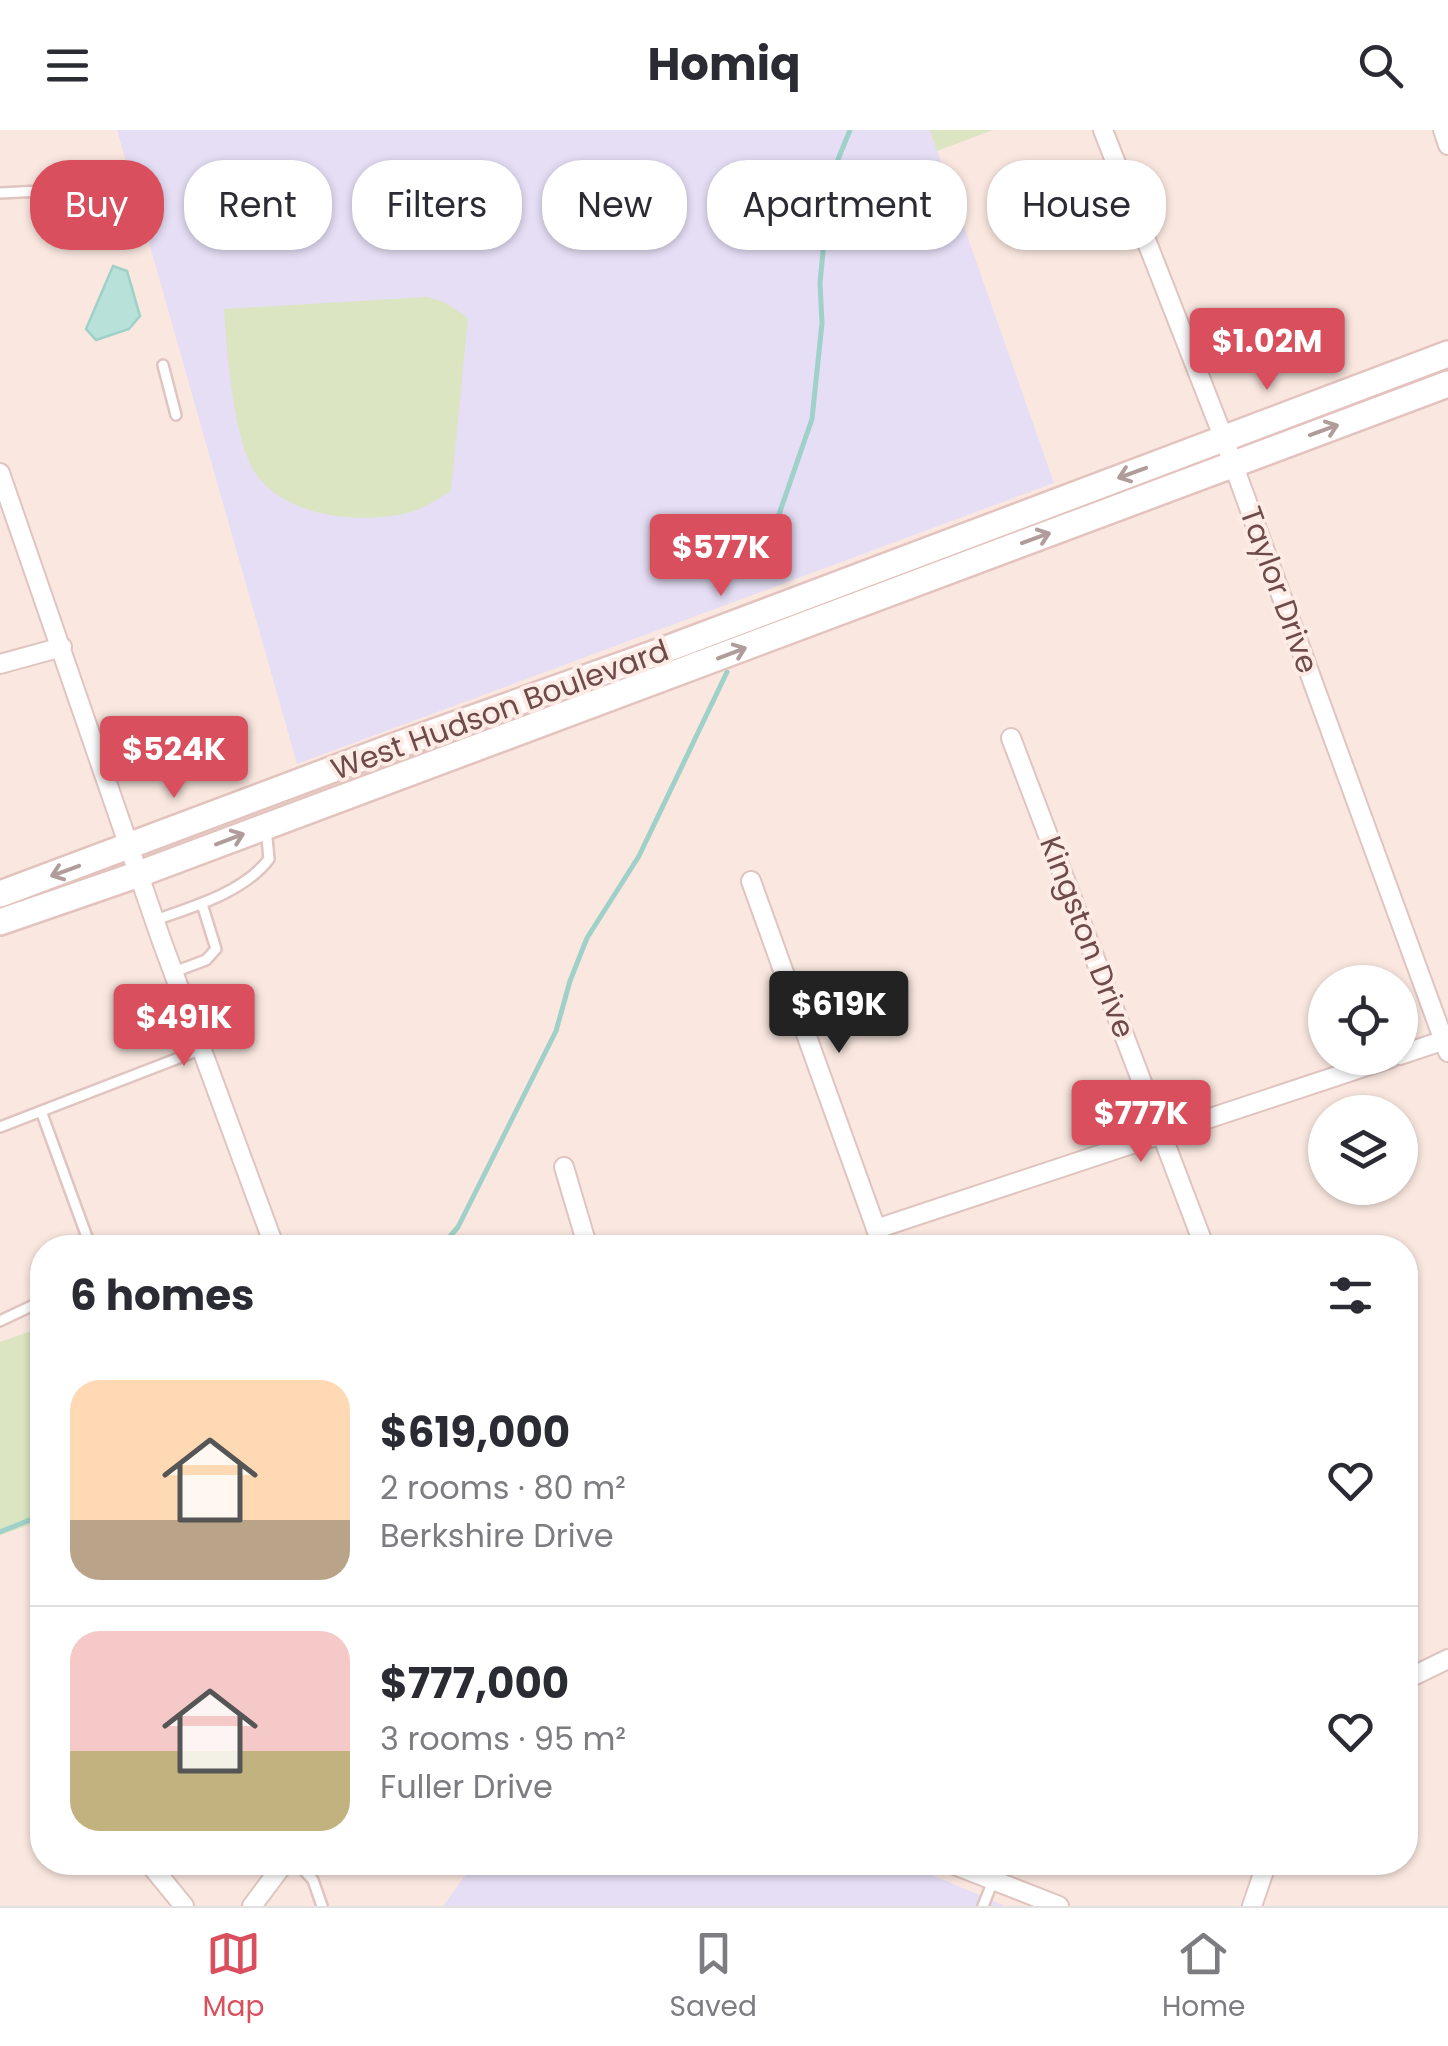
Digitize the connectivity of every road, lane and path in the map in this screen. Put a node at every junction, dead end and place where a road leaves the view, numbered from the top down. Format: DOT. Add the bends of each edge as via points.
graph roads {
  1 [pos="1102,130"];
  2 [pos="1442,130"];
  3 [pos="1448,145"];
  4 [pos="30,191"];
  5 [pos="0,194"];
  6 [pos="1448,354"];
  7 [pos="164,365"];
  8 [pos="1448,384"];
  9 [pos="176,415"];
  10 [pos="1224,439"];
  11 [pos="1233,464"];
  12 [pos="0,472"];
  13 [pos="62,647"];
  14 [pos="0,664"];
  15 [pos="1012,738"];
  16 [pos="265,825"];
  17 [pos="131,847"];
  18 [pos="139,874"];
  19 [pos="751,881"];
  20 [pos="0,894"];
  21 [pos="202,904"];
  22 [pos="154,920"];
  23 [pos="0,922"];
  24 [pos="174,972"];
  25 [pos="1446,1044"];
  26 [pos="202,1050"];
  27 [pos="1418,1051"];
  28 [pos="1340,1075"];
  29 [pos="41,1111"];
  30 [pos="0,1127"];
  31 [pos="1161,1134"];
  32 [pos="564,1167"];
  33 [pos="876,1229"];
  34 [pos="86,1235"];
  35 [pos="269,1235"];
  36 [pos="584,1235"];
  37 [pos="879,1235"];
  38 [pos="1200,1235"];
  39 [pos="30,1307"];
  40 [pos="0,1322"];
  41 [pos="1448,1659"];
  42 [pos="1418,1674"];
  43 [pos="159,1875"];
  44 [pos="275,1875"];
  45 [pos="308,1875"];
  46 [pos="979,1875"];
  47 [pos="1263,1875"];
  48 [pos="994,1881"];
  49 [pos="184,1906"];
  50 [pos="252,1906"];
  51 [pos="322,1906"];
  52 [pos="982,1906"];
  53 [pos="1059,1906"];
  54 [pos="1252,1906"];
  1 -- 10 [label="street, Taylor Drive"];
  2 -- 3 [label="street"];
  4 -- 5 [label="lane"];
  6 -- 10 [label="main road, West Hudson Boulevard"];
  7 -- 9 [label="lane"];
  11 -- 8 [label="main road, West Hudson Boulevard, one-way"];
  10 -- 11 [label="street, Taylor Drive"];
  10 -- 17 [label="main road, West Hudson Boulevard, one-way"];
  16 -- 11 [label="main road, West Hudson Boulevard, one-way"];
  11 -- 25 [label="street, Taylor Drive"];
  12 -- 13 [label="street"];
  13 -- 14 [label="street"];
  13 -- 17 [label="street"];
  15 -- 31 [label="street, Kingston Drive"];
  18 -- 16 [label="main road, West Hudson Boulevard, one-way"];
  16 -- 21 [label="lane" via="269,858 258,873"];
  17 -- 18 [label="street"];
  17 -- 20 [label="main road, West Hudson Boulevard, one-way"];
  18 -- 22 [label="street"];
  18 -- 23 [label="main road, West Hudson Boulevard"];
  19 -- 33 [label="street"];
  21 -- 22 [label="lane"];
  21 -- 24 [label="lane" via="216,949"];
  22 -- 24 [label="street"];
  24 -- 26 [label="street"];
  25 -- 27 [label="street"];
  26 -- 29 [label="lane"];
  26 -- 35 [label="street"];
  28 -- 31 [label="street"];
  29 -- 30 [label="lane"];
  29 -- 34 [label="lane"];
  31 -- 33 [label="street"];
  31 -- 38 [label="street, Kingston Drive"];
  32 -- 36 [label="street"];
  33 -- 37 [label="street"];
  39 -- 40 [label="lane"];
  41 -- 42 [label="street"];
  43 -- 49 [label="street"];
  44 -- 50 [label="street"];
  45 -- 51 [label="lane"];
  46 -- 48 [label="street"];
  47 -- 54 [label="street"];
  48 -- 52 [label="lane"];
  48 -- 53 [label="street"];
}
